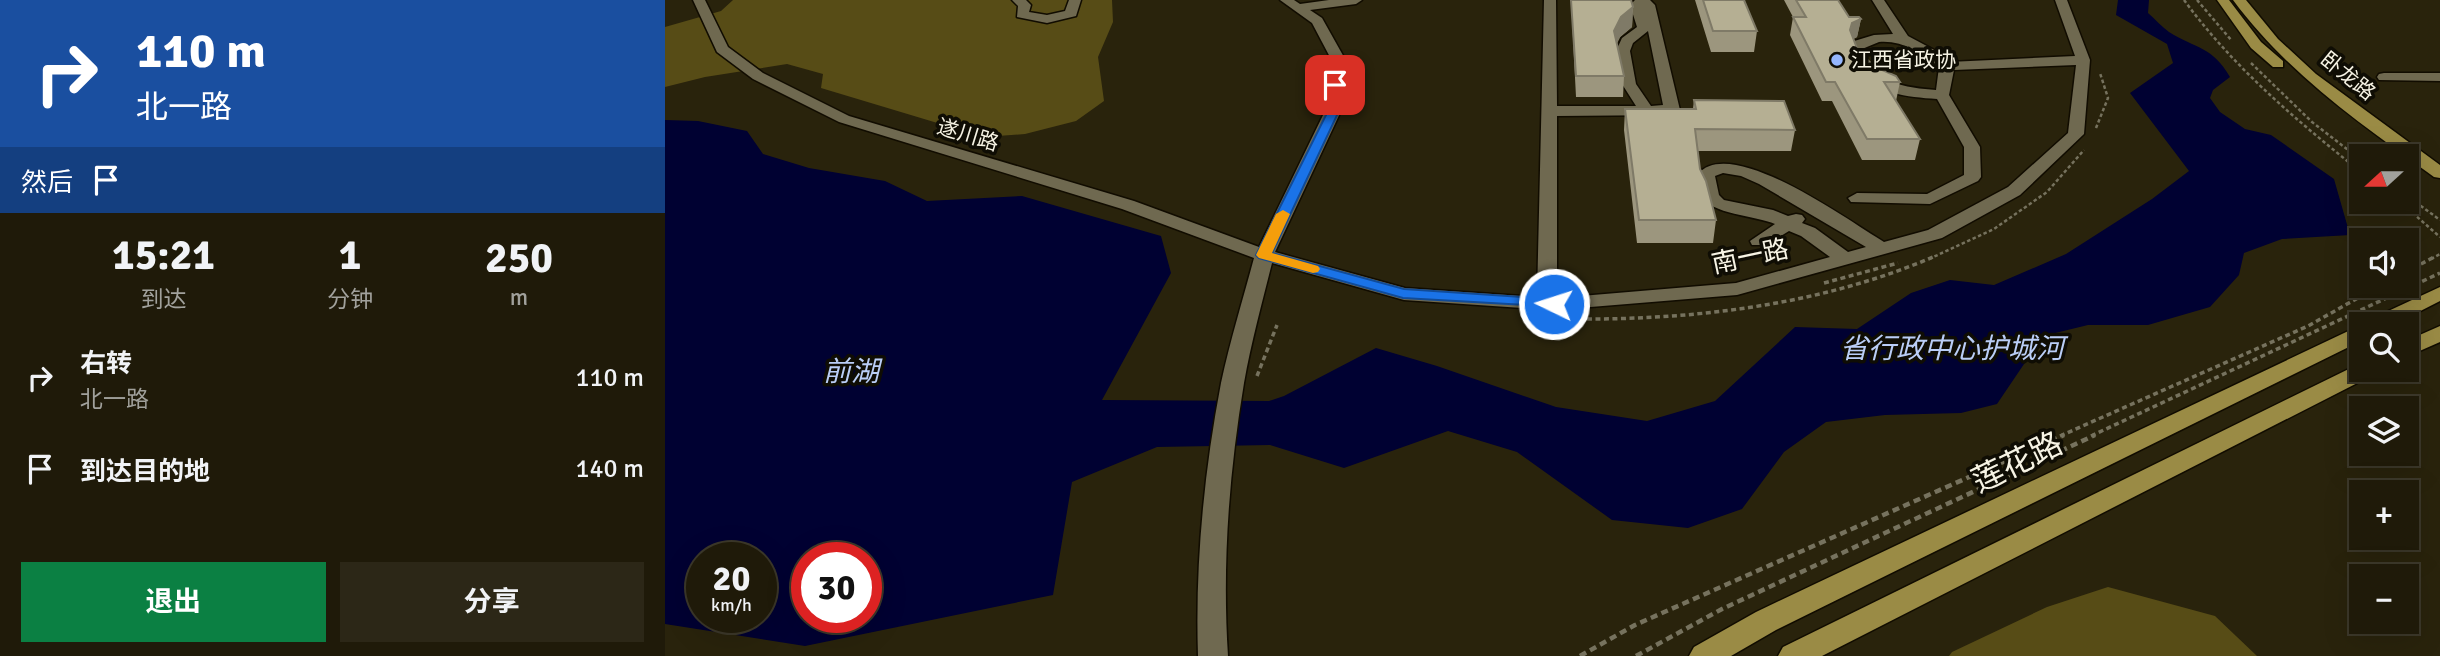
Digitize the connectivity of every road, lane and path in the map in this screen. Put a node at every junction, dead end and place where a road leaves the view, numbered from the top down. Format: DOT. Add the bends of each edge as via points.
graph roads {
  1 [pos="699,0"];
  2 [pos="1018,0"];
  3 [pos="1075,0"];
  4 [pos="1356,0"];
  5 [pos="1550,0"];
  6 [pos="1634,0"];
  7 [pos="1641,0"];
  8 [pos="1878,0"];
  9 [pos="2061,0"];
  10 [pos="2184,0"];
  11 [pos="2197,0"];
  12 [pos="2223,0"];
  13 [pos="2239,0"];
  14 [pos="1292,4"];
  15 [pos="1903,39"];
  16 [pos="2232,41"];
  17 [pos="2083,60"];
  18 [pos="2248,61"];
  19 [pos="1946,66"];
  20 [pos="2384,78"];
  21 [pos="2440,78"];
  22 [pos="1942,95"];
  23 [pos="1645,110"];
  24 [pos="1549,111"];
  25 [pos="2375,144"];
  26 [pos="2349,151"];
  27 [pos="2349,162"];
  28 [pos="2440,173"];
  29 [pos="2419,175"];
  30 [pos="2440,189"];
  31 [pos="1857,198"];
  32 [pos="2419,205"];
  33 [pos="1813,209"];
  34 [pos="2414,214"];
  35 [pos="2440,220"];
  36 [pos="1788,223"];
  37 [pos="2440,237"];
  38 [pos="1759,241"];
  39 [pos="1882,249"];
  40 [pos="2440,254"];
  41 [pos="1264,255"];
  42 [pos="1846,260"];
  43 [pos="2419,265"];
  44 [pos="2440,273"];
  45 [pos="2440,293"];
  46 [pos="2358,298"];
  47 [pos="1547,303"];
  48 [pos="2402,312"];
  49 [pos="1277,325"];
  50 [pos="2440,333"];
  51 [pos="2349,338"];
  52 [pos="2419,344"];
  53 [pos="2349,378"];
  54 [pos="1244,381"];
  55 [pos="1213,656"];
  56 [pos="1580,656"];
  57 [pos="1636,656"];
  58 [pos="1704,656"];
  59 [pos="1793,656"];
  1 -- 41 [label="street, 遂川路" via="722,49 758,76 844,119 1128,205"];
  2 -- 3 [label="street" via="1025,5 1022,14 1043,21 1071,13"];
  4 -- 14 [label="street"];
  5 -- 24 [label="street"];
  6 -- 23 [label="street" via="1644,28 1627,41 1623,51 1629,84"];
  7 -- 23 [label="street" via="1649,5 1672,110"];
  8 -- 15 [label="street"];
  9 -- 17 [label="street, 南一路"];
  10 -- 27 [label="path" via="2243,73"];
  11 -- 16 [label="path"];
  12 -- 25 [label="main road, 卧龙路" via="2256,45"];
  13 -- 28 [label="main road, 卧龙路" via="2274,43 2320,83"];
  14 -- 41 [label="street" via="1317,21 1338,59 1333,111"];
  15 -- 19 [label="street"];
  15 -- 22 [label="street" via="1870,39 1856,45 1854,53 1876,82 1898,91"];
  17 -- 19 [label="street"];
  17 -- 39 [label="street, 南一路" via="2076,134 2014,191 1934,234"];
  18 -- 26 [label="path"];
  19 -- 22 [label="street"];
  20 -- 21 [label="street"];
  22 -- 31 [label="street" via="1972,147 1972,177 1930,199"];
  23 -- 24 [label="street"];
  24 -- 47 [label="street"];
  29 -- 30 [label="main road"];
  32 -- 35 [label="path"];
  33 -- 36 [label="street"];
  33 -- 36 [label="street" via="1735,168 1719,167 1706,174 1711,197 1718,204"];
  33 -- 39 [label="street"];
  34 -- 37 [label="path"];
  36 -- 38 [label="street"];
  36 -- 42 [label="street"];
  39 -- 42 [label="street, 南一路"];
  40 -- 43 [label="path"];
  41 -- 47 [label="street, 南一路" via="1403,293"];
  41 -- 54 [label="street"];
  42 -- 47 [label="street, 南一路" via="1737,289"];
  44 -- 57 [label="path" via="1722,609"];
  45 -- 48 [label="main road"];
  46 -- 56 [label="path" via="2308,326 1648,620"];
  49 -- 54 [label="path"];
  50 -- 52 [label="main road"];
  51 -- 58 [label="main road, 莲花路" via="1766,621"];
  53 -- 59 [label="main road"];
  54 -- 55 [label="street" via="1219,468"];
}
